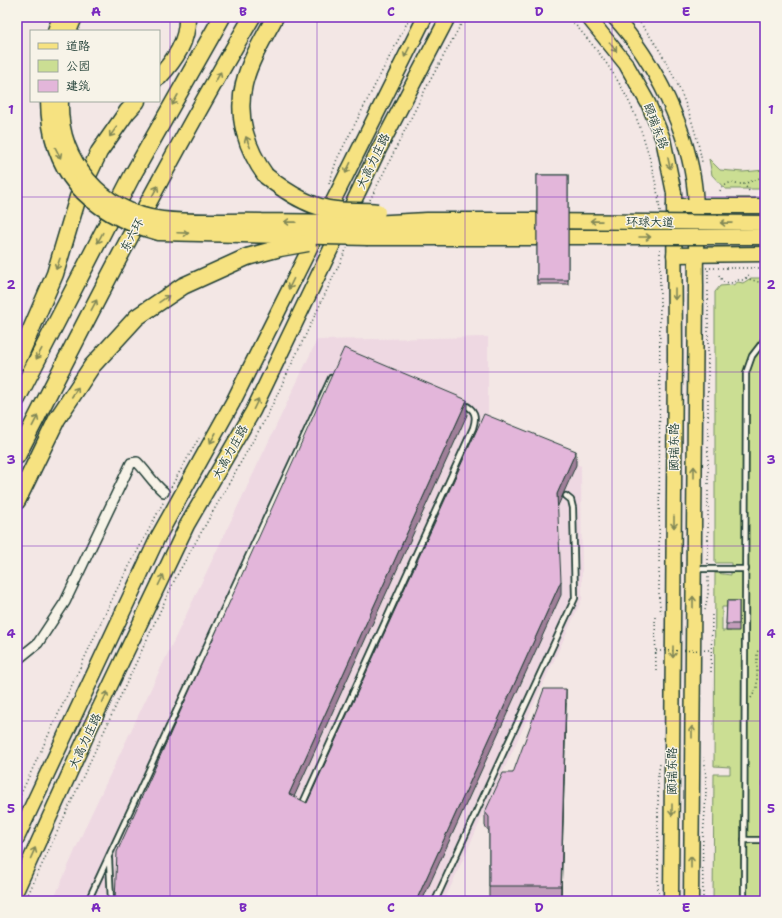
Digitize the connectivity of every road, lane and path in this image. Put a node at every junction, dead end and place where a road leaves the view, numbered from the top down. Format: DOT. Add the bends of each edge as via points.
graph roads {
  1 [pos="61,17"];
  2 [pos="74,17"];
  3 [pos="187,17"];
  4 [pos="222,17"];
  5 [pos="252,17"];
  6 [pos="275,17"];
  7 [pos="410,17"];
  8 [pos="425,17"];
  9 [pos="448,17"];
  10 [pos="465,17"];
  11 [pos="568,17"];
  12 [pos="588,17"];
  13 [pos="614,17"];
  14 [pos="56,30"];
  15 [pos="68,30"];
  16 [pos="160,76"];
  17 [pos="49,102"];
  18 [pos="60,102"];
  19 [pos="136,102"];
  20 [pos="765,176"];
  21 [pos="744,184"];
  22 [pos="328,186"];
  23 [pos="81,190"];
  24 [pos="720,191"];
  25 [pos="749,191"];
  26 [pos="658,196"];
  27 [pos="674,206"];
  28 [pos="695,206"];
  29 [pos="765,206"];
  30 [pos="372,218"];
  31 [pos="536,220"];
  32 [pos="765,223"];
  33 [pos="536,237"];
  34 [pos="765,238"];
  35 [pos="347,248"];
  36 [pos="765,254"];
  37 [pos="674,255"];
  38 [pos="696,255"];
  39 [pos="660,268"];
  40 [pos="719,276"];
  41 [pos="749,276"];
  42 [pos="746,278"];
  43 [pos="765,284"];
  44 [pos="765,339"];
  45 [pos="17,362"];
  46 [pos="335,369"];
  47 [pos="17,399"];
  48 [pos="459,402"];
  49 [pos="202,434"];
  50 [pos="17,456"];
  51 [pos="165,495"];
  52 [pos="566,496"];
  53 [pos="17,501"];
  54 [pos="694,569"];
  55 [pos="746,569"];
  56 [pos="712,615"];
  57 [pos="655,617"];
  58 [pos="662,618"];
  59 [pos="662,649"];
  60 [pos="765,649"];
  61 [pos="656,650"];
  62 [pos="712,650"];
  63 [pos="662,657"];
  64 [pos="17,660"];
  65 [pos="656,671"];
  66 [pos="712,672"];
  67 [pos="751,698"];
  68 [pos="660,763"];
  69 [pos="17,802"];
  70 [pos="301,808"];
  71 [pos="17,838"];
  72 [pos="744,840"];
  73 [pos="765,840"];
  74 [pos="109,857"];
  75 [pos="17,889"];
  76 [pos="25,901"];
  77 [pos="88,901"];
  78 [pos="111,901"];
  79 [pos="435,901"];
  80 [pos="658,901"];
  81 [pos="671,901"];
  82 [pos="691,901"];
  83 [pos="744,901"];
  1 -- 14 [label="highway"];
  2 -- 15 [label="highway"];
  3 -- 16 [label="highway" via="182,46"];
  4 -- 47 [label="highway, one-way" via="132,176"];
  50 -- 5 [label="highway, 东六环, one-way" via="76,338"];
  30 -- 6 [label="highway, one-way, bridge" via="315,206 283,189 266,176 255,161 245,135 241,110 244,83"];
  7 -- 22 [label="path" via="337,159"];
  8 -- 71 [label="main road, 大高力庄路, one-way" via="233,402 158,537"];
  75 -- 9 [label="main road, 大高力庄路, one-way" via="90,728 188,525 253,411 378,151"];
  10 -- 30 [label="path" via="426,88"];
  11 -- 26 [label="path, 颐瑞东路" via="609,66 631,104 645,137"];
  12 -- 27 [label="main road, 颐瑞东路, one-way" via="626,64 657,121 669,165"];
  13 -- 28 [label="main road, 颐瑞东路" via="655,75 683,136 690,163"];
  17 -- 23 [label="highway, one-way, bridge" via="49,119 55,148"];
  30 -- 18 [label="highway, one-way, bridge" via="193,222 162,220 133,213 107,198 76,165 65,142"];
  19 -- 23 [label="highway, one-way" via="100,152"];
  20 -- 21 [label="path"];
  21 -- 24 [label="path" via="731,182"];
  21 -- 25 [label="path"];
  23 -- 30 [label="highway, one-way, bridge" via="109,213 134,226 160,232"];
  23 -- 45 [label="highway, one-way" via="55,274"];
  27 -- 28 [label="main road"];
  27 -- 37 [label="main road, 颐瑞东路"];
  28 -- 29 [label="main road"];
  28 -- 38 [label="main road, 颐瑞东路"];
  30 -- 31 [label="highway" via="427,221"];
  30 -- 33 [label="highway"];
  53 -- 30 [label="highway, one-way, bridge" via="57,420 74,393 92,366 137,317 183,286 247,257 300,244"];
  32 -- 31 [label="main road, 环球大道, one-way, bridge"];
  33 -- 34 [label="main road, 环球大道, one-way, bridge"];
  35 -- 76 [label="path" via="267,416 176,577"];
  36 -- 38 [label="main road"];
  37 -- 38 [label="main road"];
  37 -- 81 [label="main road, 颐瑞东路, one-way"];
  54 -- 38 [label="main road, 颐瑞东路, one-way"];
  39 -- 58 [label="path, 颐瑞东路" via="659,598"];
  40 -- 42 [label="path" via="724,282 733,283"];
  41 -- 42 [label="path"];
  42 -- 43 [label="path"];
  44 -- 55 [label="lane" via="752,356 746,373"];
  46 -- 74 [label="lane"];
  48 -- 70 [label="lane" via="470,407 474,413 473,428"];
  49 -- 51 [label="path"];
  51 -- 64 [label="street" via="138,462 131,463 65,602 38,643"];
  51 -- 69 [label="path" via="116,590"];
  52 -- 79 [label="lane" via="571,500 573,508 575,598"];
  54 -- 55 [label="lane"];
  82 -- 54 [label="main road, 颐瑞东路, one-way"];
  55 -- 72 [label="lane"];
  56 -- 62 [label="path"];
  57 -- 61 [label="path"];
  59 -- 63 [label="path"];
  60 -- 67 [label="path" via="758,650 757,688"];
  61 -- 62 [label="path, bridge"];
  61 -- 65 [label="path"];
  62 -- 66 [label="path"];
  68 -- 80 [label="path, 颐瑞东路"];
  72 -- 73 [label="lane"];
  72 -- 83 [label="lane"];
  74 -- 77 [label="lane"];
  74 -- 78 [label="lane"];
}
